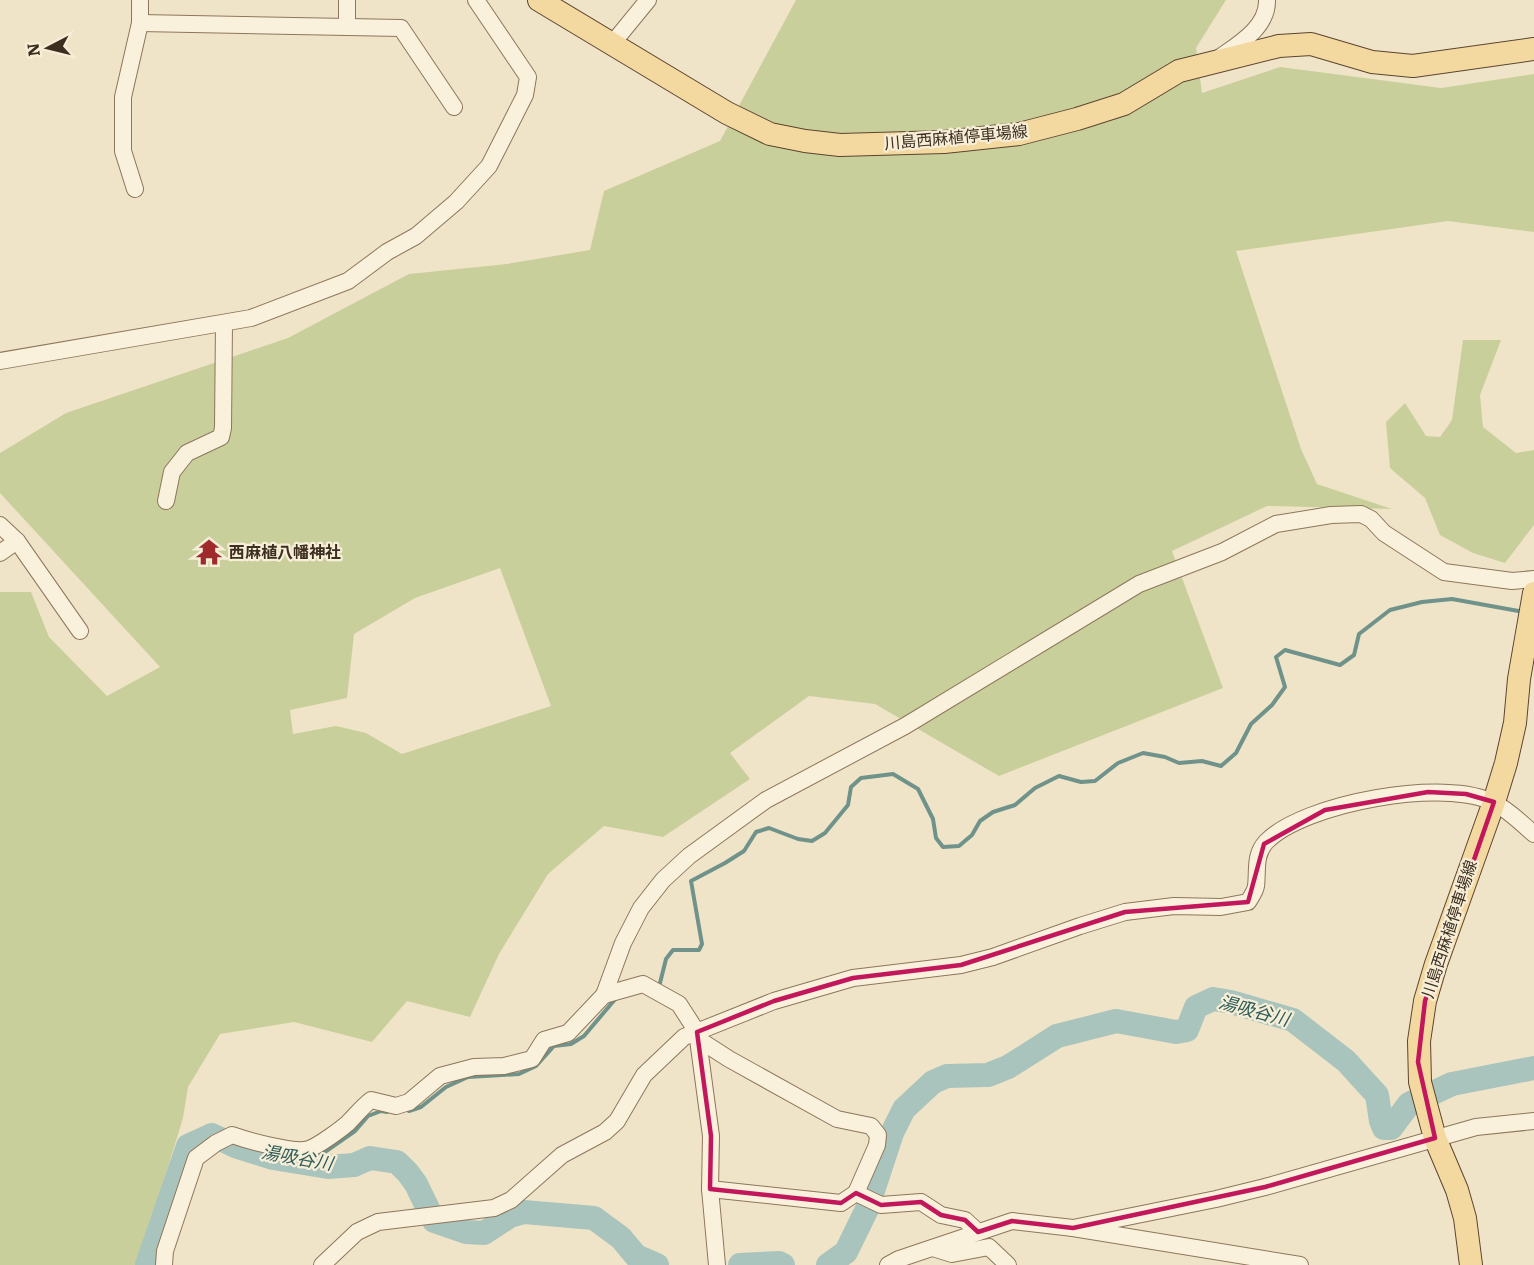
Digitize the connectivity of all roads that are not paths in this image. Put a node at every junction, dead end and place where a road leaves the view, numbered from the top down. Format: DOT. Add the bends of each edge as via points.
graph roads {
  1 [pos="140,0"];
  2 [pos="347,0"];
  3 [pos="476,0"];
  4 [pos="539,0"];
  5 [pos="648,0"];
  6 [pos="1267,0"];
  7 [pos="140,22"];
  8 [pos="347,27"];
  9 [pos="612,44"];
  10 [pos="1534,49"];
  11 [pos="1216,60"];
  12 [pos="454,108"];
  13 [pos="135,189"];
  14 [pos="224,323"];
  15 [pos="0,361"];
  16 [pos="166,501"];
  17 [pos="0,525"];
  18 [pos="17,541"];
  19 [pos="0,553"];
  20 [pos="1534,579"];
  21 [pos="1532,606"];
  22 [pos="80,631"];
  23 [pos="1494,802"];
  24 [pos="1534,834"];
  25 [pos="604,995"];
  26 [pos="698,1035"];
  27 [pos="1534,1120"];
  28 [pos="1435,1138"];
  29 [pos="710,1189"];
  30 [pos="859,1195"];
  31 [pos="1073,1228"];
  32 [pos="978,1232"];
  33 [pos="933,1248"];
  34 [pos="717,1262"];
  35 [pos="164,1265"];
  36 [pos="322,1265"];
  37 [pos="888,1265"];
  38 [pos="1008,1265"];
  39 [pos="1300,1265"];
  40 [pos="1471,1265"];
  1 -- 7 [label="street"];
  2 -- 8 [label="street"];
  3 -- 14 [label="street" via="528,77 525,95 489,166 424,229 348,281 251,318"];
  4 -- 9 [label="main road, 川島西麻植停車場線"];
  5 -- 9 [label="street"];
  6 -- 11 [label="street" via="1268,11 1250,36"];
  7 -- 8 [label="street"];
  7 -- 13 [label="street" via="123,97 123,151"];
  8 -- 12 [label="street" via="401,28"];
  9 -- 11 [label="main road, 川島西麻植停車場線" via="755,128 840,145 944,142 1019,134 1124,104 1179,71"];
  10 -- 11 [label="main road, 川島西麻植停車場線" via="1413,66 1372,62 1311,44 1280,46"];
  14 -- 15 [label="street"];
  14 -- 16 [label="street" via="221,437 187,453 172,471"];
  17 -- 18 [label="street"];
  18 -- 19 [label="street"];
  18 -- 22 [label="street"];
  20 -- 25 [label="street" via="1512,581 1444,572 1361,514 1276,524 1222,552 1139,584 905,726 766,800 689,856 640,908"];
  21 -- 23 [label="main road, 川島西麻植停車場線" via="1515,723"];
  23 -- 24 [label="street"];
  23 -- 26 [label="street" via="1466,794 1428,792 1356,801 1325,810 1277,833 1264,844 1257,859 1256,889 1248,902 1125,912 961,965 853,978 774,1001"];
  23 -- 28 [label="main road, 川島西麻植停車場線" via="1425,1001 1419,1041 1420,1082"];
  25 -- 26 [label="street" via="643,984 679,1004"];
  25 -- 35 [label="street" via="568,1033 544,1040 532,1059 440,1076 409,1102 396,1106 371,1100 348,1123 309,1149 232,1135 216,1143 196,1158 165,1251"];
  26 -- 29 [label="street" via="711,1136"];
  26 -- 30 [label="street" via="729,1059 837,1119 871,1126 878,1135 877,1145"];
  26 -- 36 [label="street" via="684,1037 644,1075 617,1121 605,1132 562,1155 511,1200 494,1208 378,1222 357,1232"];
  27 -- 28 [label="street" via="1476,1127"];
  28 -- 31 [label="street" via="1226,1197"];
  28 -- 40 [label="main road, 川島西麻植停車場線" via="1465,1218"];
  29 -- 30 [label="street" via="841,1203"];
  29 -- 34 [label="street"];
  30 -- 32 [label="street" via="881,1205 921,1202 941,1215 965,1220"];
  31 -- 32 [label="street" via="1012,1221"];
  31 -- 39 [label="street"];
  32 -- 33 [label="street"];
  33 -- 37 [label="street"];
  33 -- 38 [label="street" via="952,1254 988,1247"];
}
